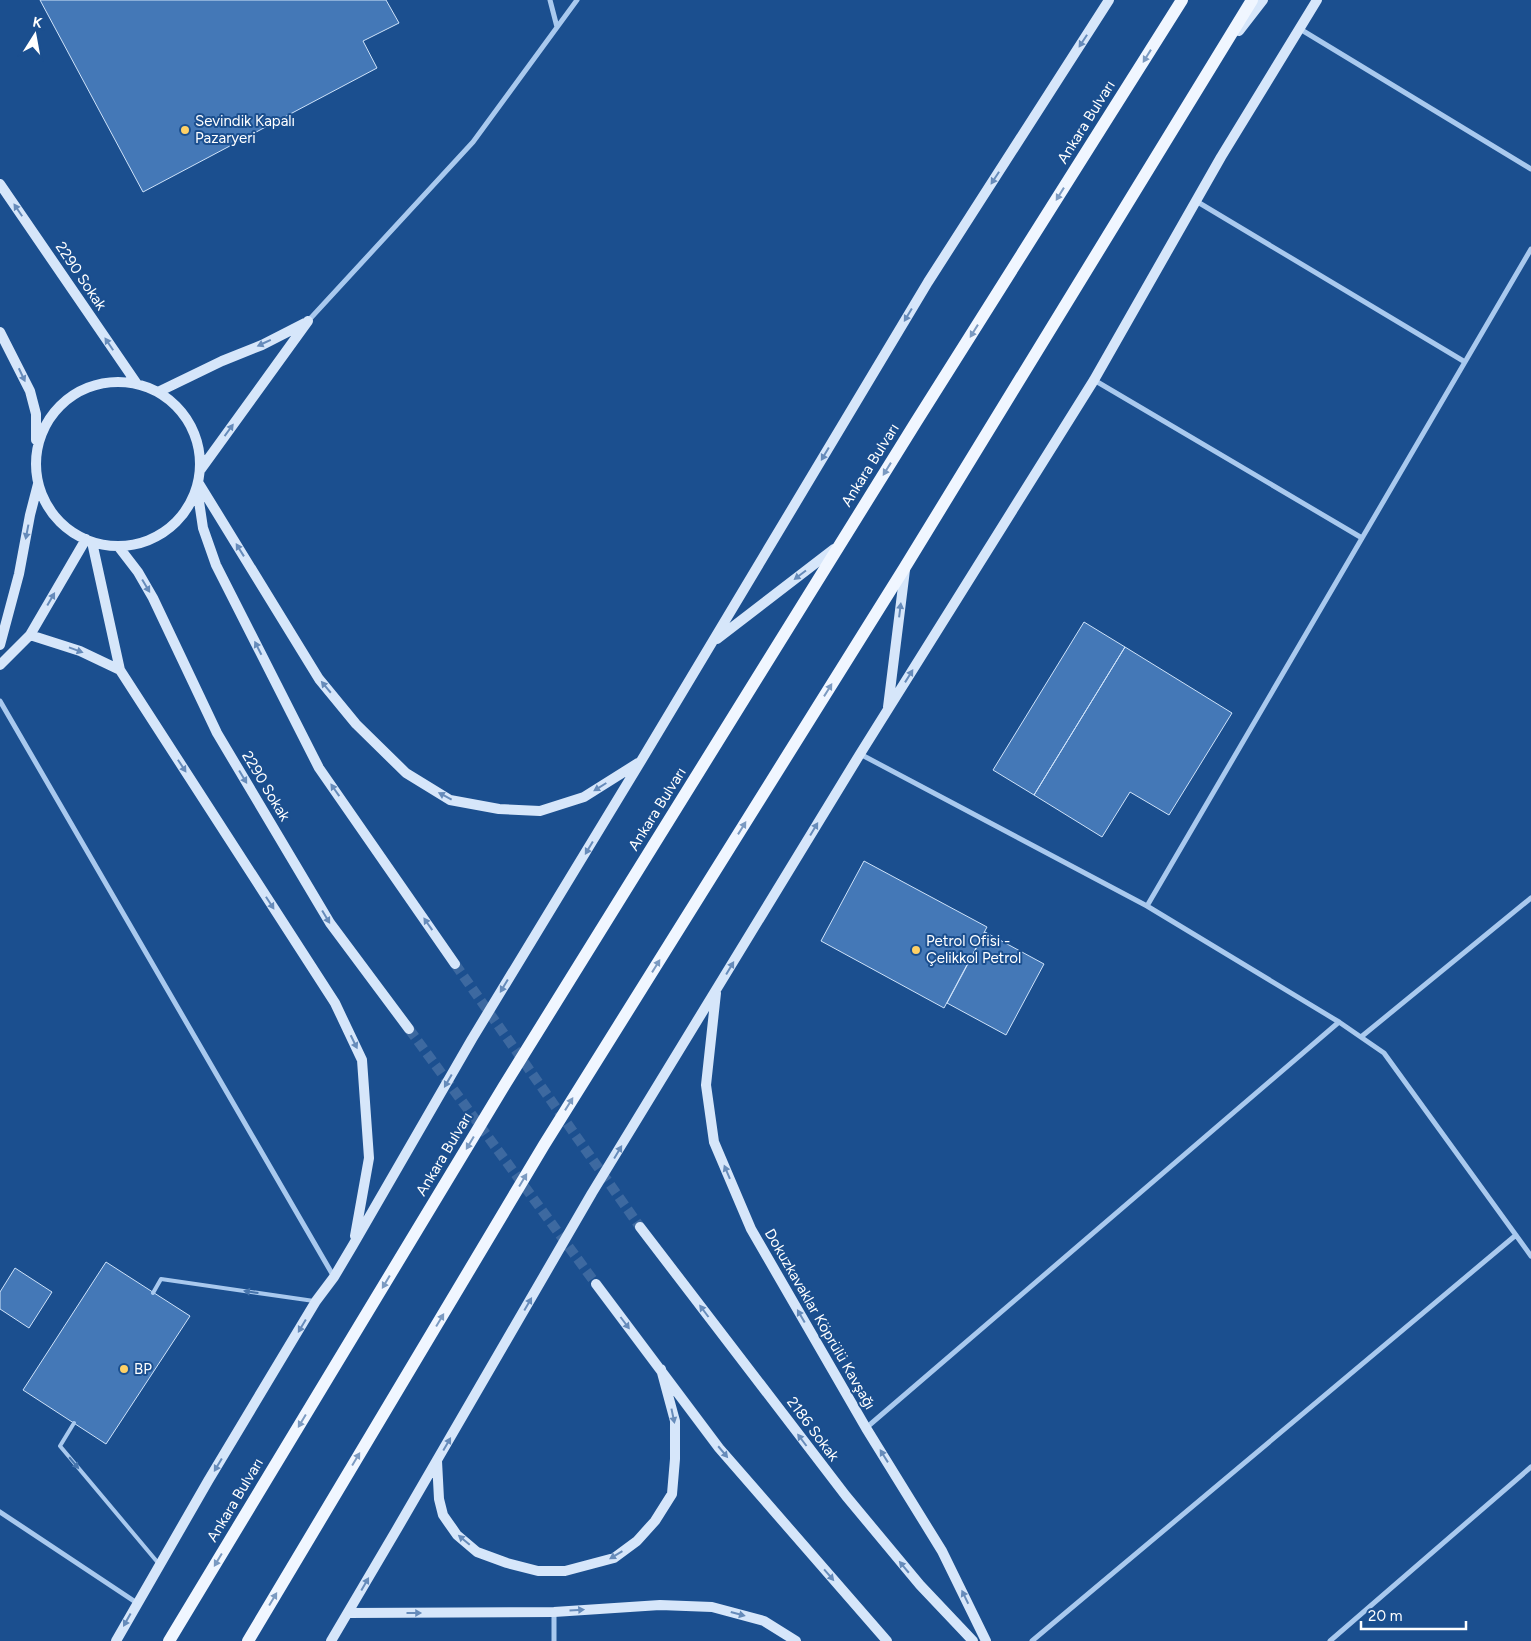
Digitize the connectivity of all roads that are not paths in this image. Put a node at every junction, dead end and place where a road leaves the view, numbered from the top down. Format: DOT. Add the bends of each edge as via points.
graph roads {
  1 [pos="550,0"];
  2 [pos="577,0"];
  3 [pos="1109,0"];
  4 [pos="1176,0"];
  5 [pos="1182,0"];
  6 [pos="1252,0"];
  7 [pos="1263,0"];
  8 [pos="1317,0"];
  9 [pos="557,27"];
  10 [pos="1300,29"];
  11 [pos="1157,40"];
  12 [pos="1217,59"];
  13 [pos="1531,169"];
  14 [pos="0,184"];
  15 [pos="1196,201"];
  16 [pos="1531,249"];
  17 [pos="308,321"];
  18 [pos="0,332"];
  19 [pos="1465,362"];
  20 [pos="1094,380"];
  21 [pos="137,384"];
  22 [pos="158,392"];
  23 [pos="36,458"];
  24 [pos="201,469"];
  25 [pos="38,484"];
  26 [pos="198,485"];
  27 [pos="1362,538"];
  28 [pos="89,540"];
  29 [pos="118,546"];
  30 [pos="839,546"];
  31 [pos="905,567"];
  32 [pos="30,635"];
  33 [pos="713,642"];
  34 [pos="0,644"];
  35 [pos="0,665"];
  36 [pos="120,670"];
  37 [pos="0,701"];
  38 [pos="888,710"];
  39 [pos="860,754"];
  40 [pos="641,761"];
  41 [pos="1531,898"];
  42 [pos="1147,906"];
  43 [pos="455,964"];
  44 [pos="717,989"];
  45 [pos="1339,1022"];
  46 [pos="408,1029"];
  47 [pos="1361,1037"];
  48 [pos="640,1227"];
  49 [pos="1516,1235"];
  50 [pos="353,1245"];
  51 [pos="1531,1256"];
  52 [pos="334,1277"];
  53 [pos="596,1284"];
  54 [pos="153,1293"];
  55 [pos="316,1301"];
  56 [pos="661,1369"];
  57 [pos="74,1423"];
  58 [pos="866,1428"];
  59 [pos="437,1461"];
  60 [pos="1531,1467"];
  61 [pos="0,1512"];
  62 [pos="160,1565"];
  63 [pos="137,1603"];
  64 [pos="554,1612"];
  65 [pos="348,1613"];
  66 [pos="116,1641"];
  67 [pos="169,1641"];
  68 [pos="248,1641"];
  69 [pos="330,1641"];
  70 [pos="554,1641"];
  71 [pos="796,1641"];
  72 [pos="887,1641"];
  73 [pos="973,1641"];
  74 [pos="986,1641"];
  75 [pos="1032,1641"];
  76 [pos="1330,1641"];
  1 -- 9 [label="street"];
  2 -- 9 [label="street"];
  3 -- 33 [label="main road, one-way" via="928,282"];
  4 -- 11 [label="main road"];
  5 -- 11 [label="main road, Ankara Bulvarı"];
  6 -- 12 [label="main road"];
  7 -- 12 [label="main road"];
  8 -- 10 [label="main road"];
  9 -- 17 [label="street" via="473,142"];
  10 -- 13 [label="street"];
  10 -- 15 [label="main road"];
  11 -- 30 [label="main road, Ankara Bulvarı, one-way"];
  12 -- 31 [label="main road"];
  21 -- 14 [label="main road, 2290 Sokak, one-way"];
  15 -- 19 [label="street"];
  15 -- 20 [label="main road"];
  16 -- 19 [label="street"];
  17 -- 22 [label="main road, one-way"];
  24 -- 17 [label="main road, one-way"];
  18 -- 23 [label="main road, one-way" via="30,391 36,414"];
  19 -- 27 [label="street"];
  20 -- 27 [label="street"];
  38 -- 20 [label="main road, one-way"];
  21 -- 22 [label="main road"];
  21 -- 23 [label="main road" via="109,382 82,390 58,407 43,430"];
  22 -- 24 [label="main road" via="176,406 190,424 198,446"];
  23 -- 25 [label="main road"];
  24 -- 26 [label="main road"];
  25 -- 28 [label="main road" via="49,509 68,529"];
  25 -- 34 [label="main road, one-way"];
  26 -- 29 [label="main road" via="185,512 167,530 144,542"];
  40 -- 26 [label="main road, one-way" via="584,796 540,811 499,809 450,800 406,773 356,724 319,679"];
  43 -- 26 [label="main road, one-way" via="319,768 216,565 203,528"];
  27 -- 42 [label="street"];
  28 -- 29 [label="main road"];
  32 -- 28 [label="main road, one-way"];
  28 -- 36 [label="main road"];
  29 -- 46 [label="main road, 2290 Sokak, one-way" via="153,598 217,733 330,923"];
  30 -- 33 [label="main road, one-way"];
  30 -- 67 [label="main road, Ankara Bulvarı, one-way" via="504,1086"];
  38 -- 31 [label="main road, one-way"];
  68 -- 31 [label="main road, one-way" via="544,1145"];
  32 -- 35 [label="main road"];
  32 -- 36 [label="main road, one-way" via="80,651"];
  33 -- 40 [label="main road"];
  36 -- 50 [label="main road, one-way" via="335,1003 362,1060 369,1158"];
  37 -- 52 [label="street"];
  38 -- 39 [label="main road"];
  39 -- 42 [label="street"];
  44 -- 39 [label="main road, one-way"];
  40 -- 50 [label="main road, one-way" via="472,1039"];
  41 -- 47 [label="street"];
  42 -- 45 [label="street"];
  58 -- 44 [label="main road, Dokuzkavaklar Köprülü Kavşağı, one-way" via="751,1229 714,1142 706,1085"];
  59 -- 44 [label="main road, one-way" via="592,1193"];
  45 -- 47 [label="street"];
  45 -- 58 [label="street"];
  47 -- 49 [label="street" via="1384,1053"];
  73 -- 48 [label="main road, 2186 Sokak, one-way" via="920,1585 846,1496"];
  49 -- 51 [label="street"];
  49 -- 75 [label="street"];
  50 -- 52 [label="main road"];
  52 -- 55 [label="main road"];
  53 -- 56 [label="main road, one-way"];
  55 -- 54 [label="lane, one-way" via="161,1279"];
  55 -- 62 [label="main road, one-way"];
  56 -- 59 [label="main road, one-way" via="675,1421 672,1494 637,1541 614,1558 565,1571 538,1571 477,1552 457,1535 443,1515"];
  56 -- 72 [label="main road, one-way" via="719,1448"];
  57 -- 62 [label="lane, one-way" via="60,1446"];
  74 -- 58 [label="main road, Dokuzkavaklar Köprülü Kavşağı, one-way" via="942,1551"];
  65 -- 59 [label="main road, one-way"];
  60 -- 76 [label="street"];
  61 -- 63 [label="street"];
  62 -- 63 [label="main road"];
  63 -- 66 [label="main road, one-way"];
  65 -- 64 [label="main road, one-way"];
  64 -- 70 [label="street"];
  64 -- 71 [label="main road, one-way" via="660,1604 712,1607 764,1621"];
  65 -- 69 [label="main road"];
}
